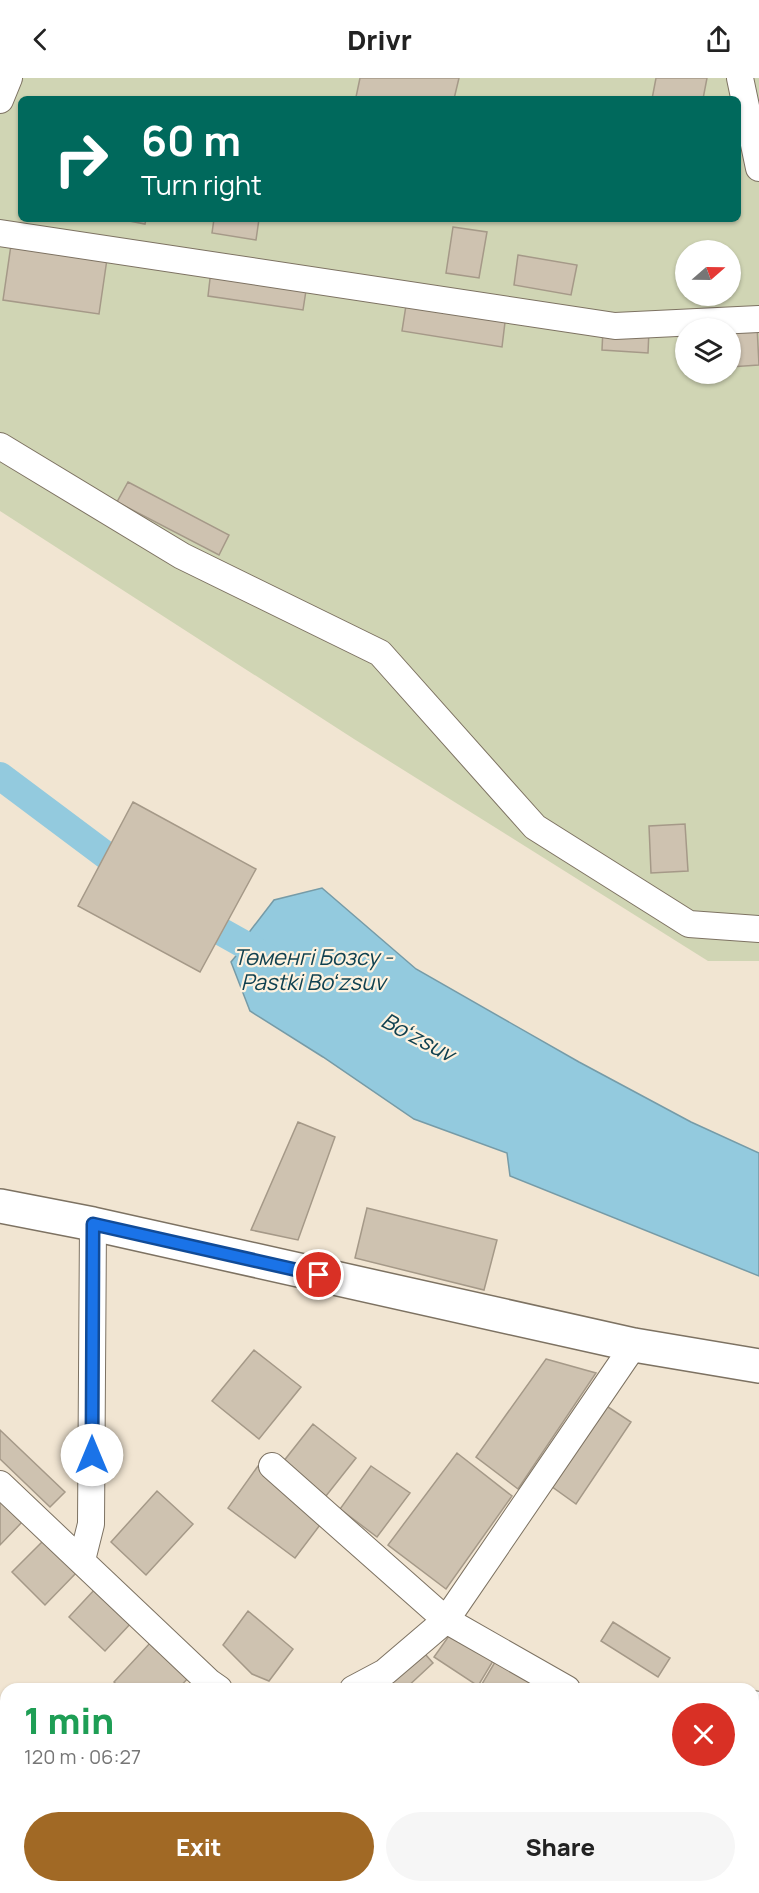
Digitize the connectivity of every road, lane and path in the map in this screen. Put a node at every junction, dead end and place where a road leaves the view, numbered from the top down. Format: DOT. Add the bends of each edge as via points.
graph roads {
  1 [pos="9,78"];
  2 [pos="740,78"];
  3 [pos="0,100"];
  4 [pos="759,168"];
  5 [pos="0,233"];
  6 [pos="759,319"];
  7 [pos="0,446"];
  8 [pos="759,929"];
  9 [pos="0,1206"];
  10 [pos="93,1224"];
  11 [pos="634,1345"];
  12 [pos="759,1366"];
  13 [pos="272,1466"];
  14 [pos="0,1484"];
  15 [pos="82,1560"];
  16 [pos="446,1620"];
  17 [pos="210,1683"];
  18 [pos="364,1683"];
  19 [pos="556,1683"];
  1 -- 3 [label="street"];
  2 -- 4 [label="street"];
  5 -- 6 [label="street" via="615,326"];
  7 -- 8 [label="street" via="182,556 380,652 535,827 689,924"];
  9 -- 10 [label="main road"];
  10 -- 11 [label="main road"];
  10 -- 15 [label="street" via="91,1524"];
  11 -- 12 [label="main road"];
  11 -- 16 [label="street"];
  13 -- 16 [label="street"];
  14 -- 15 [label="street"];
  15 -- 17 [label="street"];
  16 -- 18 [label="street" via="385,1672"];
  16 -- 19 [label="street"];
}
